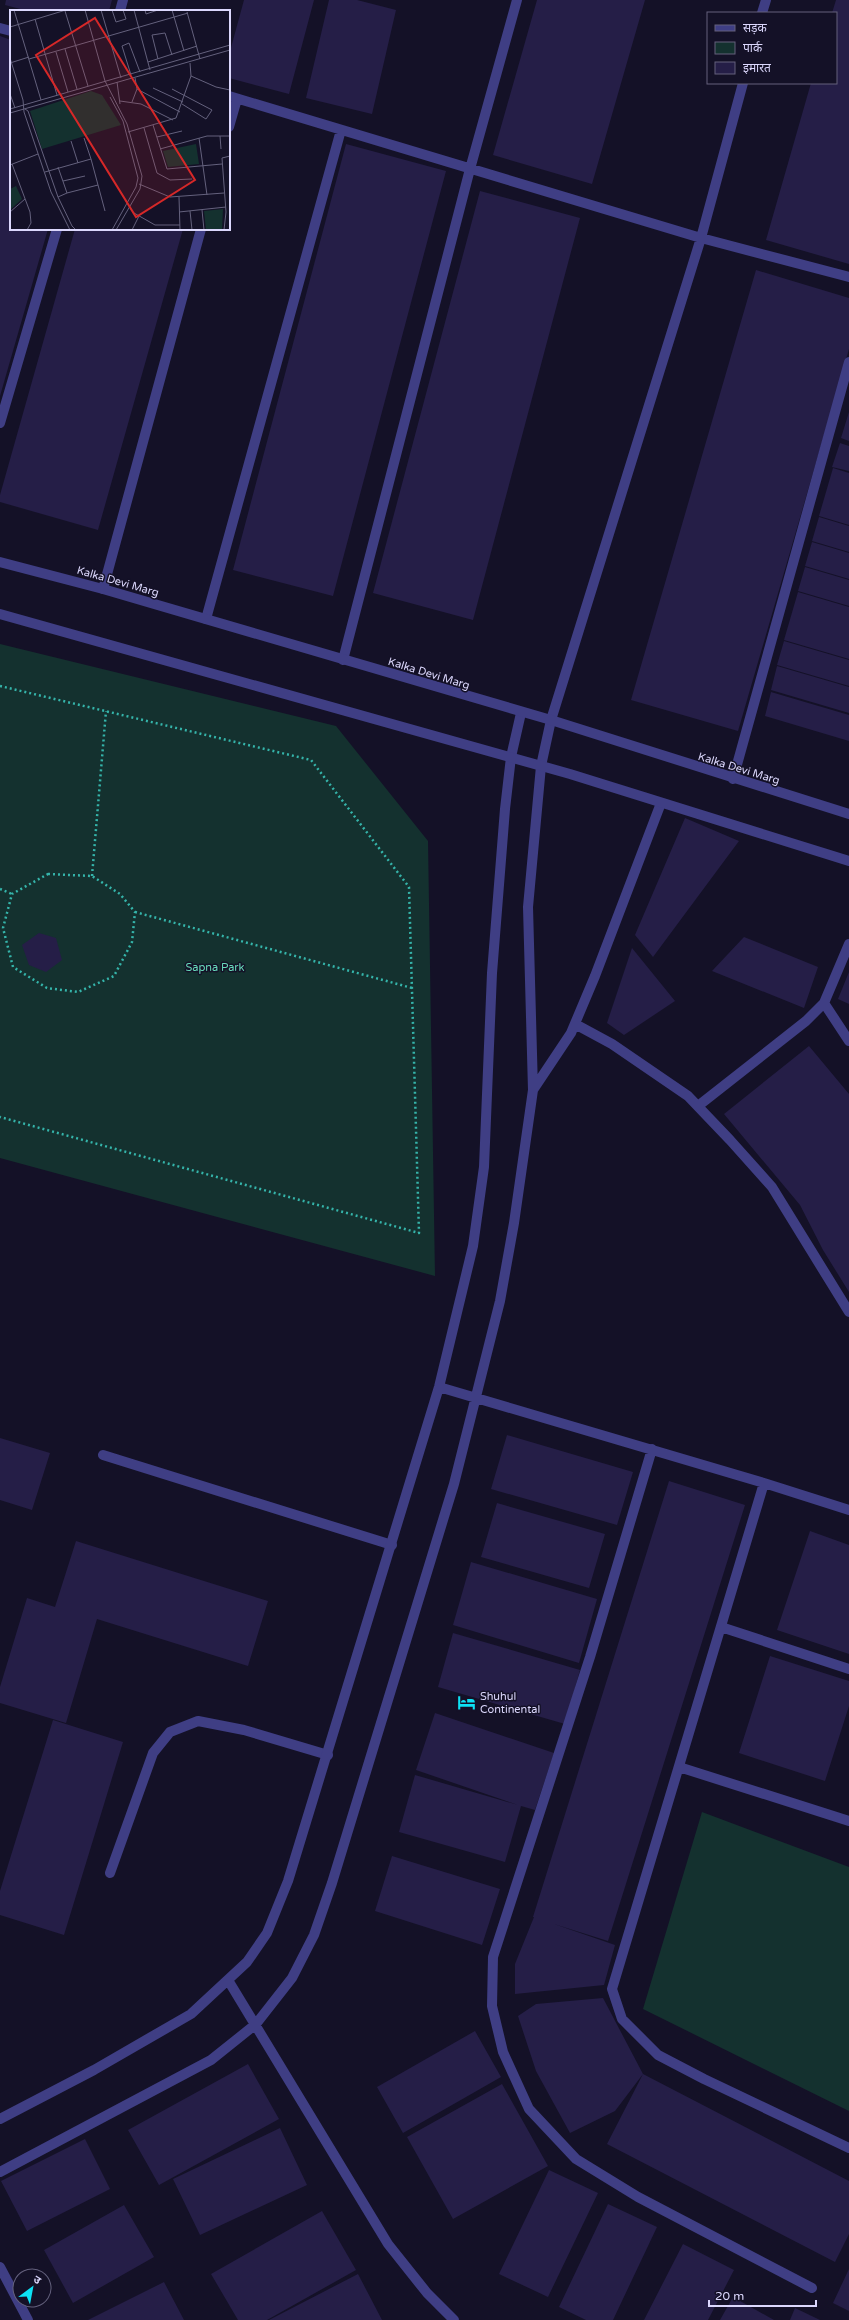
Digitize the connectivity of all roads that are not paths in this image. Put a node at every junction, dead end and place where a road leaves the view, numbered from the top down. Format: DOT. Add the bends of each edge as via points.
graph roads {
  1 [pos="123,0"];
  2 [pos="517,0"];
  3 [pos="766,0"];
  4 [pos="120,10"];
  5 [pos="762,12"];
  6 [pos="0,28"];
  7 [pos="10,31"];
  8 [pos="743,84"];
  9 [pos="233,97"];
  10 [pos="230,120"];
  11 [pos="341,130"];
  12 [pos="470,169"];
  13 [pos="57,230"];
  14 [pos="201,230"];
  15 [pos="701,238"];
  16 [pos="849,277"];
  17 [pos="849,362"];
  18 [pos="0,423"];
  19 [pos="0,562"];
  20 [pos="103,589"];
  21 [pos="0,614"];
  22 [pos="206,619"];
  23 [pos="343,660"];
  24 [pos="521,713"];
  25 [pos="551,720"];
  26 [pos="511,757"];
  27 [pos="541,766"];
  28 [pos="734,779"];
  29 [pos="660,803"];
  30 [pos="849,814"];
  31 [pos="849,861"];
  32 [pos="849,944"];
  33 [pos="824,1003"];
  34 [pos="575,1024"];
  35 [pos="849,1041"];
  36 [pos="533,1090"];
  37 [pos="698,1106"];
  38 [pos="849,1312"];
  39 [pos="439,1387"];
  40 [pos="476,1397"];
  41 [pos="652,1449"];
  42 [pos="103,1455"];
  43 [pos="764,1482"];
  44 [pos="849,1510"];
  45 [pos="392,1545"];
  46 [pos="721,1627"];
  47 [pos="849,1669"];
  48 [pos="328,1755"];
  49 [pos="679,1767"];
  50 [pos="849,1821"];
  51 [pos="110,1873"];
  52 [pos="228,1980"];
  53 [pos="256,2024"];
  54 [pos="0,2119"];
  55 [pos="849,2148"];
  56 [pos="0,2172"];
  57 [pos="0,2267"];
  58 [pos="812,2288"];
  59 [pos="28,2320"];
  60 [pos="454,2320"];
  1 -- 4 [label="street"];
  2 -- 12 [label="street"];
  3 -- 5 [label="street"];
  6 -- 7 [label="street"];
  8 -- 15 [label="street"];
  9 -- 10 [label="street"];
  9 -- 11 [label="street"];
  11 -- 12 [label="street"];
  11 -- 22 [label="street"];
  12 -- 15 [label="street"];
  12 -- 23 [label="street"];
  13 -- 18 [label="street"];
  14 -- 20 [label="street"];
  15 -- 16 [label="street"];
  15 -- 25 [label="street"];
  17 -- 28 [label="street"];
  19 -- 20 [label="street, Kalka Devi Marg"];
  20 -- 22 [label="street, Kalka Devi Marg"];
  21 -- 26 [label="street"];
  22 -- 23 [label="street, Kalka Devi Marg"];
  23 -- 24 [label="street, Kalka Devi Marg"];
  24 -- 25 [label="street, Kalka Devi Marg"];
  24 -- 26 [label="street"];
  25 -- 27 [label="street"];
  25 -- 28 [label="street, Kalka Devi Marg"];
  26 -- 27 [label="street"];
  26 -- 39 [label="street" via="492,973 484,1167 473,1246"];
  27 -- 29 [label="street"];
  27 -- 36 [label="street" via="528,906"];
  28 -- 30 [label="street, Kalka Devi Marg"];
  29 -- 31 [label="street"];
  29 -- 34 [label="street"];
  32 -- 33 [label="street"];
  33 -- 35 [label="street"];
  33 -- 37 [label="street" via="806,1021"];
  34 -- 36 [label="street"];
  34 -- 37 [label="street" via="612,1044 688,1096"];
  36 -- 40 [label="street" via="500,1301"];
  37 -- 38 [label="street" via="772,1187"];
  39 -- 40 [label="street"];
  39 -- 45 [label="street"];
  40 -- 41 [label="street"];
  40 -- 53 [label="street" via="454,1484 314,1935 292,1978"];
  41 -- 43 [label="street"];
  41 -- 58 [label="street" via="590,1657 493,1957 492,2006 503,2052 529,2109 576,2159 638,2196"];
  42 -- 45 [label="street"];
  43 -- 44 [label="street"];
  43 -- 46 [label="street"];
  45 -- 48 [label="street"];
  46 -- 47 [label="street"];
  46 -- 49 [label="street"];
  48 -- 51 [label="street" via="244,1730 198,1721 170,1732 153,1754"];
  48 -- 52 [label="street" via="288,1881 266,1933 247,1962"];
  49 -- 50 [label="street"];
  49 -- 55 [label="street" via="612,1989 622,2019 658,2055"];
  52 -- 53 [label="street"];
  52 -- 54 [label="street" via="191,2014 94,2070"];
  53 -- 56 [label="street" via="211,2060"];
  53 -- 60 [label="street" via="388,2244 427,2293"];
  57 -- 59 [label="street"];
}
